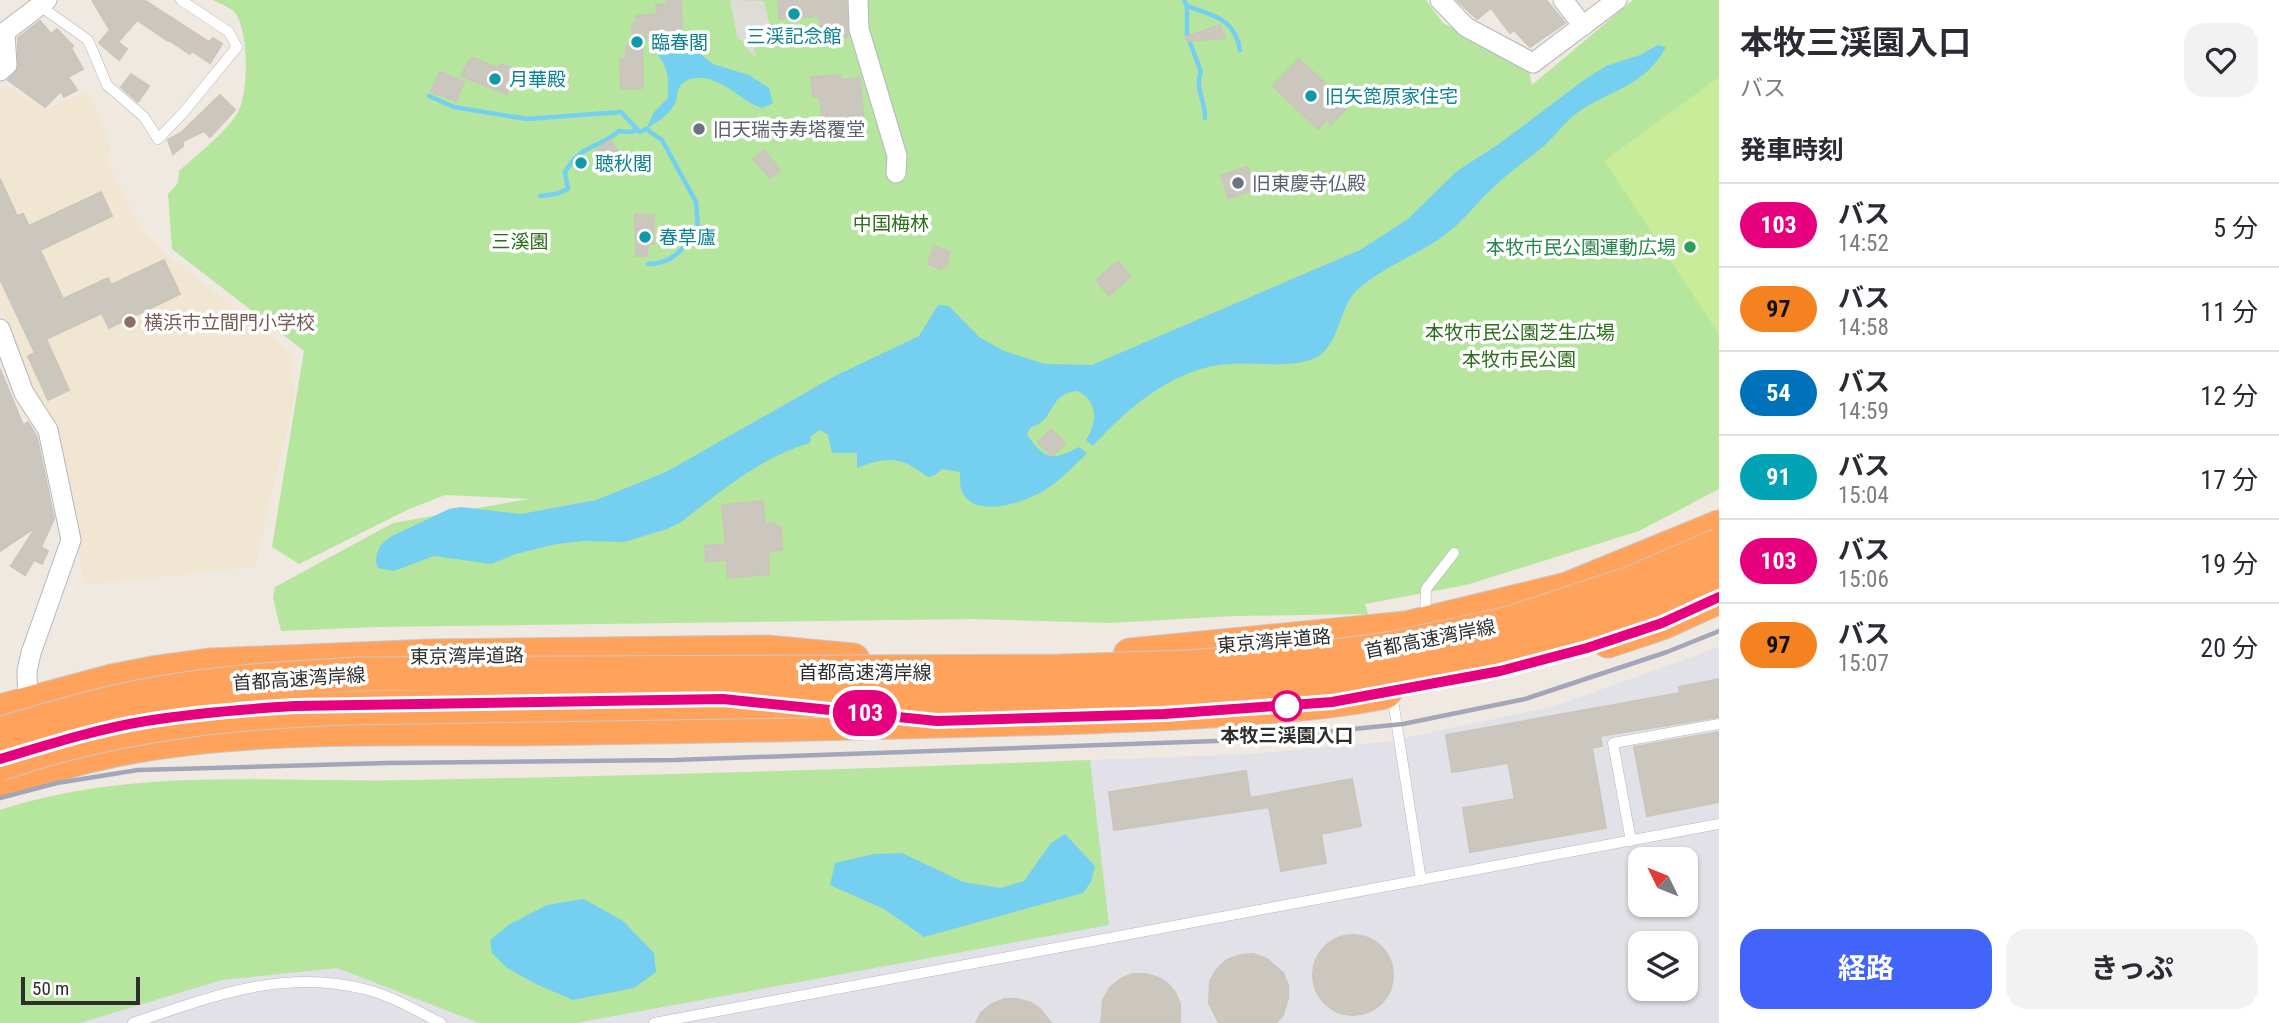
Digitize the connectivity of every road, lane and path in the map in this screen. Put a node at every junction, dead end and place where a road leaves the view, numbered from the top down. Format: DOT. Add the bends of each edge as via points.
graph roads {
  1 [pos="181,0"];
  2 [pos="858,0"];
  3 [pos="1440,0"];
  4 [pos="1563,0"];
  5 [pos="1617,0"];
  6 [pos="43,3"];
  7 [pos="3,26"];
  8 [pos="1583,26"];
  9 [pos="0,71"];
  10 [pos="896,173"];
  11 [pos="0,329"];
  12 [pos="1719,527"];
  13 [pos="1719,534"];
  14 [pos="1719,545"];
  15 [pos="1454,553"];
  16 [pos="1719,580"];
  17 [pos="1719,598"];
  18 [pos="1424,624"];
  19 [pos="1585,634"];
  20 [pos="939,667"];
  21 [pos="1185,667"];
  22 [pos="1390,679"];
  23 [pos="13,707"];
  24 [pos="937,721"];
  25 [pos="1719,724"];
  26 [pos="0,737"];
  27 [pos="0,762"];
  28 [pos="35,770"];
  29 [pos="0,781"];
  30 [pos="1719,824"];
  31 [pos="1631,841"];
  32 [pos="1421,880"];
  33 [pos="133,1023"];
  34 [pos="441,1023"];
  35 [pos="654,1023"];
  1 -- 6 [label="lane" via="229,32 237,47 158,139 144,117 107,85 88,40"];
  2 -- 10 [label="street" via="859,29 897,156"];
  3 -- 8 [label="street" via="1466,27 1533,63"];
  4 -- 8 [label="street"];
  5 -- 8 [label="street"];
  6 -- 7 [label="street"];
  7 -- 9 [label="street" via="7,65"];
  11 -- 23 [label="street" via="24,393 48,430 71,540"];
  12 -- 18 [label="highway, 東京湾岸道路" via="1567,589"];
  13 -- 21 [label="highway, bridge" via="1561,598 1487,620 1324,649 1230,656"];
  14 -- 21 [label="highway, 首都高速湾岸線, bridge" via="1584,600 1452,637 1328,657"];
  15 -- 18 [label="lane" via="1426,589"];
  16 -- 19 [label="highway, 首都高速湾岸線, bridge"];
  17 -- 19 [label="highway, bridge" via="1682,614"];
  17 -- 22 [label="highway" via="1662,623 1500,671"];
  18 -- 20 [label="highway, 東京湾岸道路" via="1385,643"];
  19 -- 27 [label="highway, 首都高速湾岸線, bridge" via="1447,668 1242,694 299,710 149,726"];
  20 -- 23 [label="highway, 東京湾岸道路" via="767,652 402,657 209,665 158,671"];
  20 -- 26 [label="highway, 東京湾岸道路, bridge" via="357,680 244,687"];
  21 -- 26 [label="highway, 首都高速湾岸線, bridge" via="300,677 159,693 102,705"];
  22 -- 24 [label="highway" via="1332,702 1164,714"];
  22 -- 32 [label="lane"];
  23 -- 28 [label="street"];
  24 -- 27 [label="highway, bridge" via="723,699 283,706 143,722"];
  24 -- 28 [label="highway" via="247,733 174,740"];
  25 -- 31 [label="lane" via="1613,743"];
  28 -- 29 [label="highway"];
  30 -- 31 [label="lane"];
  31 -- 32 [label="lane"];
  32 -- 35 [label="lane"];
  33 -- 34 [label="lane" via="254,985 313,981 367,990"];
}
